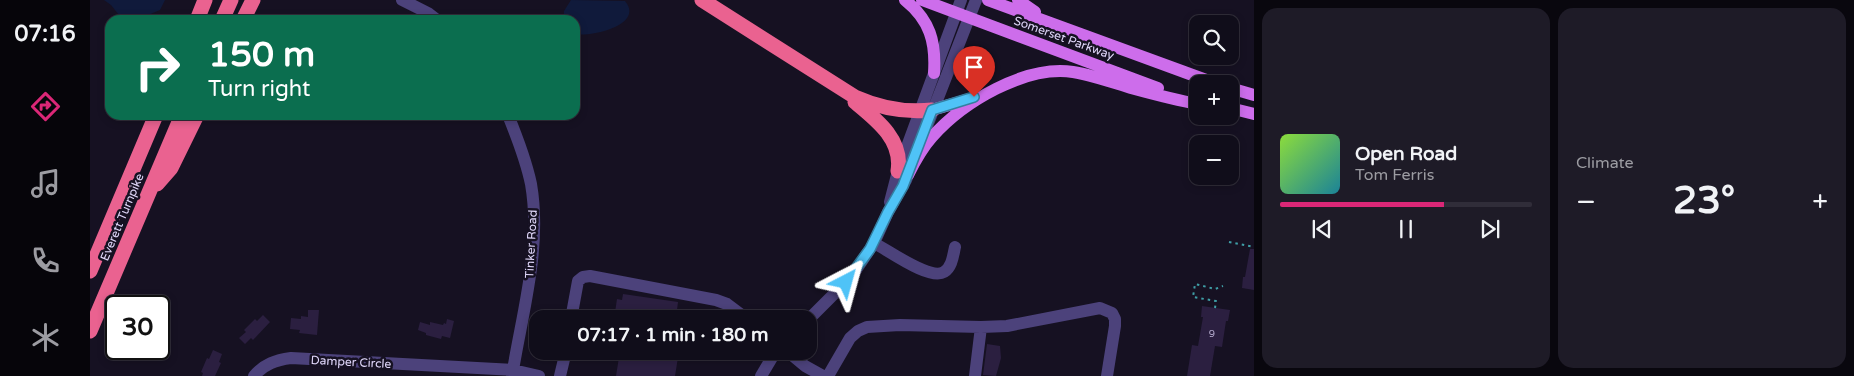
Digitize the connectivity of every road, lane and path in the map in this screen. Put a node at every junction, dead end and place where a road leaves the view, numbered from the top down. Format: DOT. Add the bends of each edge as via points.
graph roads {
  1 [pos="205,0"];
  2 [pos="231,0"];
  3 [pos="253,0"];
  4 [pos="402,0"];
  5 [pos="702,0"];
  6 [pos="904,0"];
  7 [pos="922,0"];
  8 [pos="961,0"];
  9 [pos="976,0"];
  10 [pos="988,0"];
  11 [pos="1018,0"];
  12 [pos="956,13"];
  13 [pos="199,15"];
  14 [pos="224,15"];
  15 [pos="246,15"];
  16 [pos="431,15"];
  17 [pos="969,18"];
  18 [pos="1061,27"];
  19 [pos="934,74"];
  20 [pos="1192,75"];
  21 [pos="820,76"];
  22 [pos="993,90"];
  23 [pos="1239,91"];
  24 [pos="1254,95"];
  25 [pos="1189,97"];
  26 [pos="1189,102"];
  27 [pos="926,110"];
  28 [pos="1239,110"];
  29 [pos="1254,114"];
  30 [pos="154,120"];
  31 [pos="180,120"];
  32 [pos="195,120"];
  33 [pos="510,120"];
  34 [pos="903,173"];
  35 [pos="148,194"];
  36 [pos="1229,242"];
  37 [pos="874,243"];
  38 [pos="1254,247"];
  39 [pos="955,248"];
  40 [pos="90,271"];
  41 [pos="1223,286"];
  42 [pos="1214,308"];
  43 [pos="573,310"];
  44 [pos="736,310"];
  45 [pos="817,311"];
  46 [pos="981,327"];
  47 [pos="90,331"];
  48 [pos="564,360"];
  49 [pos="771,360"];
  50 [pos="798,360"];
  51 [pos="401,370"];
  52 [pos="513,373"];
  53 [pos="254,376"];
  54 [pos="539,376"];
  55 [pos="560,376"];
  56 [pos="761,376"];
  57 [pos="823,376"];
  58 [pos="828,376"];
  59 [pos="975,376"];
  60 [pos="1107,376"];
  1 -- 13 [label="highway"];
  2 -- 14 [label="highway"];
  3 -- 15 [label="highway"];
  4 -- 16 [label="street"];
  5 -- 21 [label="highway"];
  6 -- 19 [label="main road" via="921,15 930,31"];
  7 -- 12 [label="main road, Somerset Parkway"];
  8 -- 12 [label="street"];
  9 -- 17 [label="street"];
  10 -- 18 [label="main road, Somerset Parkway"];
  11 -- 18 [label="main road"];
  12 -- 17 [label="main road, Somerset Parkway"];
  12 -- 19 [label="street"];
  17 -- 25 [label="main road, Somerset Parkway"];
  17 -- 27 [label="street"];
  18 -- 20 [label="main road, Somerset Parkway"];
  19 -- 27 [label="street"];
  21 -- 27 [label="highway" via="878,106"];
  21 -- 34 [label="highway" via="865,109 887,131 897,150"];
  22 -- 26 [label="main road" via="1029,76 1071,72"];
  22 -- 27 [label="main road" via="956,104"];
  22 -- 34 [label="main road" via="939,130"];
  23 -- 24 [label="main road"];
  27 -- 34 [label="street"];
  28 -- 29 [label="main road"];
  30 -- 40 [label="highway, Everett Turnpike"];
  31 -- 35 [label="highway, Everett Turnpike"];
  32 -- 35 [label="highway" via="171,168"];
  33 -- 52 [label="street, Tinker Road" via="527,168 534,219 529,281"];
  34 -- 37 [label="street"];
  35 -- 47 [label="highway, Everett Turnpike"];
  36 -- 38 [label="path"];
  37 -- 39 [label="street" via="918,268 936,274 948,268"];
  37 -- 45 [label="street" via="852,276"];
  41 -- 42 [label="path" via="1215,288 1195,284 1193,296 1216,301"];
  43 -- 44 [label="street" via="578,281 590,276 716,300"];
  46 -- 58 [label="street" via="900,325 863,328 850,338"];
  46 -- 59 [label="street"];
  46 -- 60 [label="street" via="1007,326 1106,309 1116,322"];
  48 -- 55 [label="street"];
  49 -- 56 [label="street"];
  50 -- 57 [label="street"];
  51 -- 52 [label="street, Damper Circle"];
  51 -- 53 [label="street, Damper Circle" via="291,358 262,367"];
  52 -- 54 [label="street, Damper Circle"];
}
